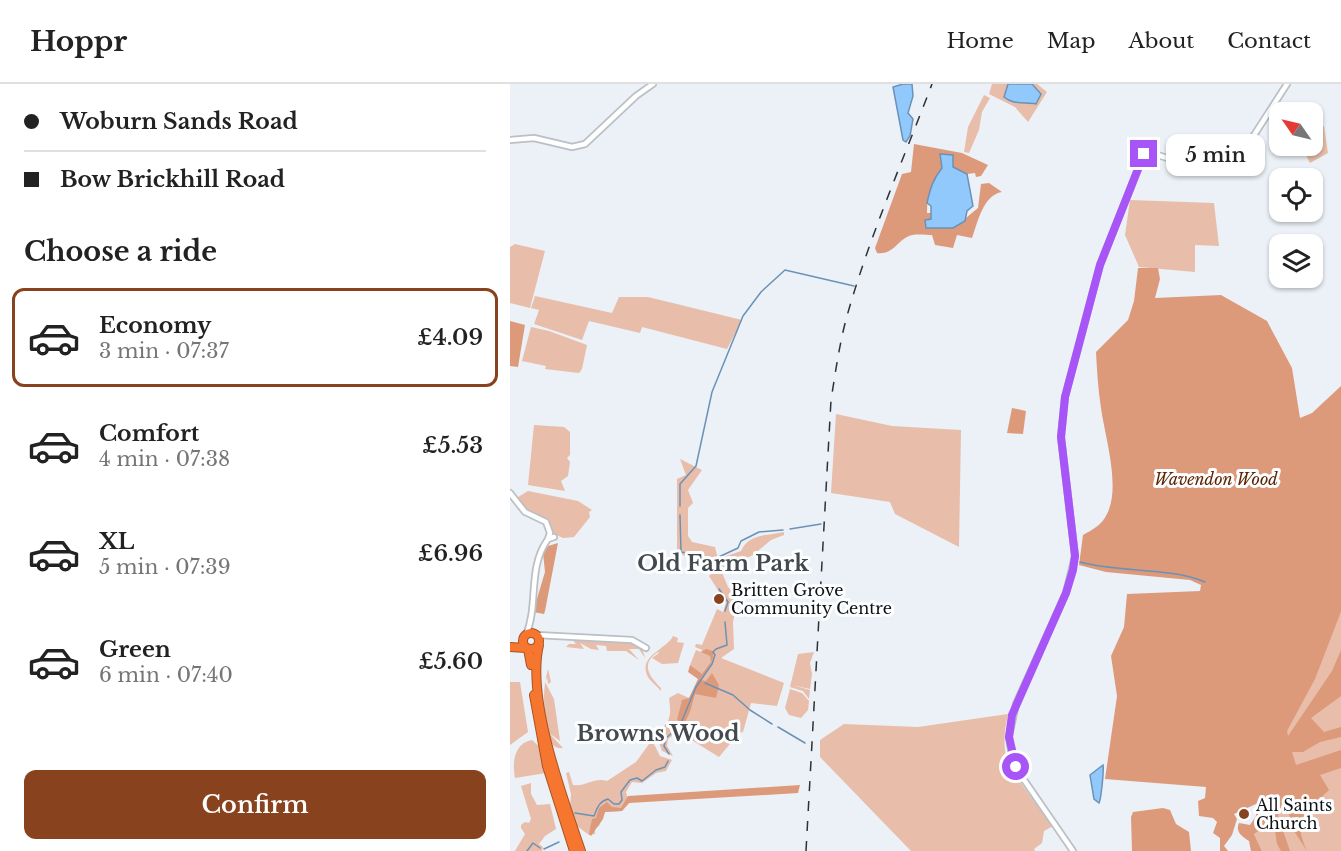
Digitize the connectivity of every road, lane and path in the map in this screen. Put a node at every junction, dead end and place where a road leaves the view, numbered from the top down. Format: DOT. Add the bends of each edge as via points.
graph roads {
  1 [pos="653,84"];
  2 [pos="1287,84"];
  3 [pos="510,140"];
  4 [pos="510,493"];
  5 [pos="532,634"];
  6 [pos="510,642"];
  7 [pos="510,647"];
  8 [pos="527,648"];
  9 [pos="646,648"];
  10 [pos="533,669"];
  11 [pos="554,782"];
  12 [pos="574,851"];
  13 [pos="581,851"];
  14 [pos="1073,851"];
  1 -- 3 [label="street" via="585,144 572,147 534,138"];
  2 -- 14 [label="street" via="1232,166 1221,171 1203,170 1144,154 1100,265 1065,397 1061,437 1074,562 1066,593 1016,704 1009,737 1020,774"];
  4 -- 5 [label="street" via="525,512 546,522 549,536 538,561 530,611"];
  5 -- 6 [label="highway"];
  5 -- 8 [label="highway"];
  5 -- 8 [label="highway" via="535,648"];
  5 -- 9 [label="street" via="633,640"];
  5 -- 10 [label="highway"];
  7 -- 8 [label="highway"];
  8 -- 10 [label="highway"];
  10 -- 11 [label="highway"];
  11 -- 12 [label="highway"];
  11 -- 13 [label="highway"];
}
